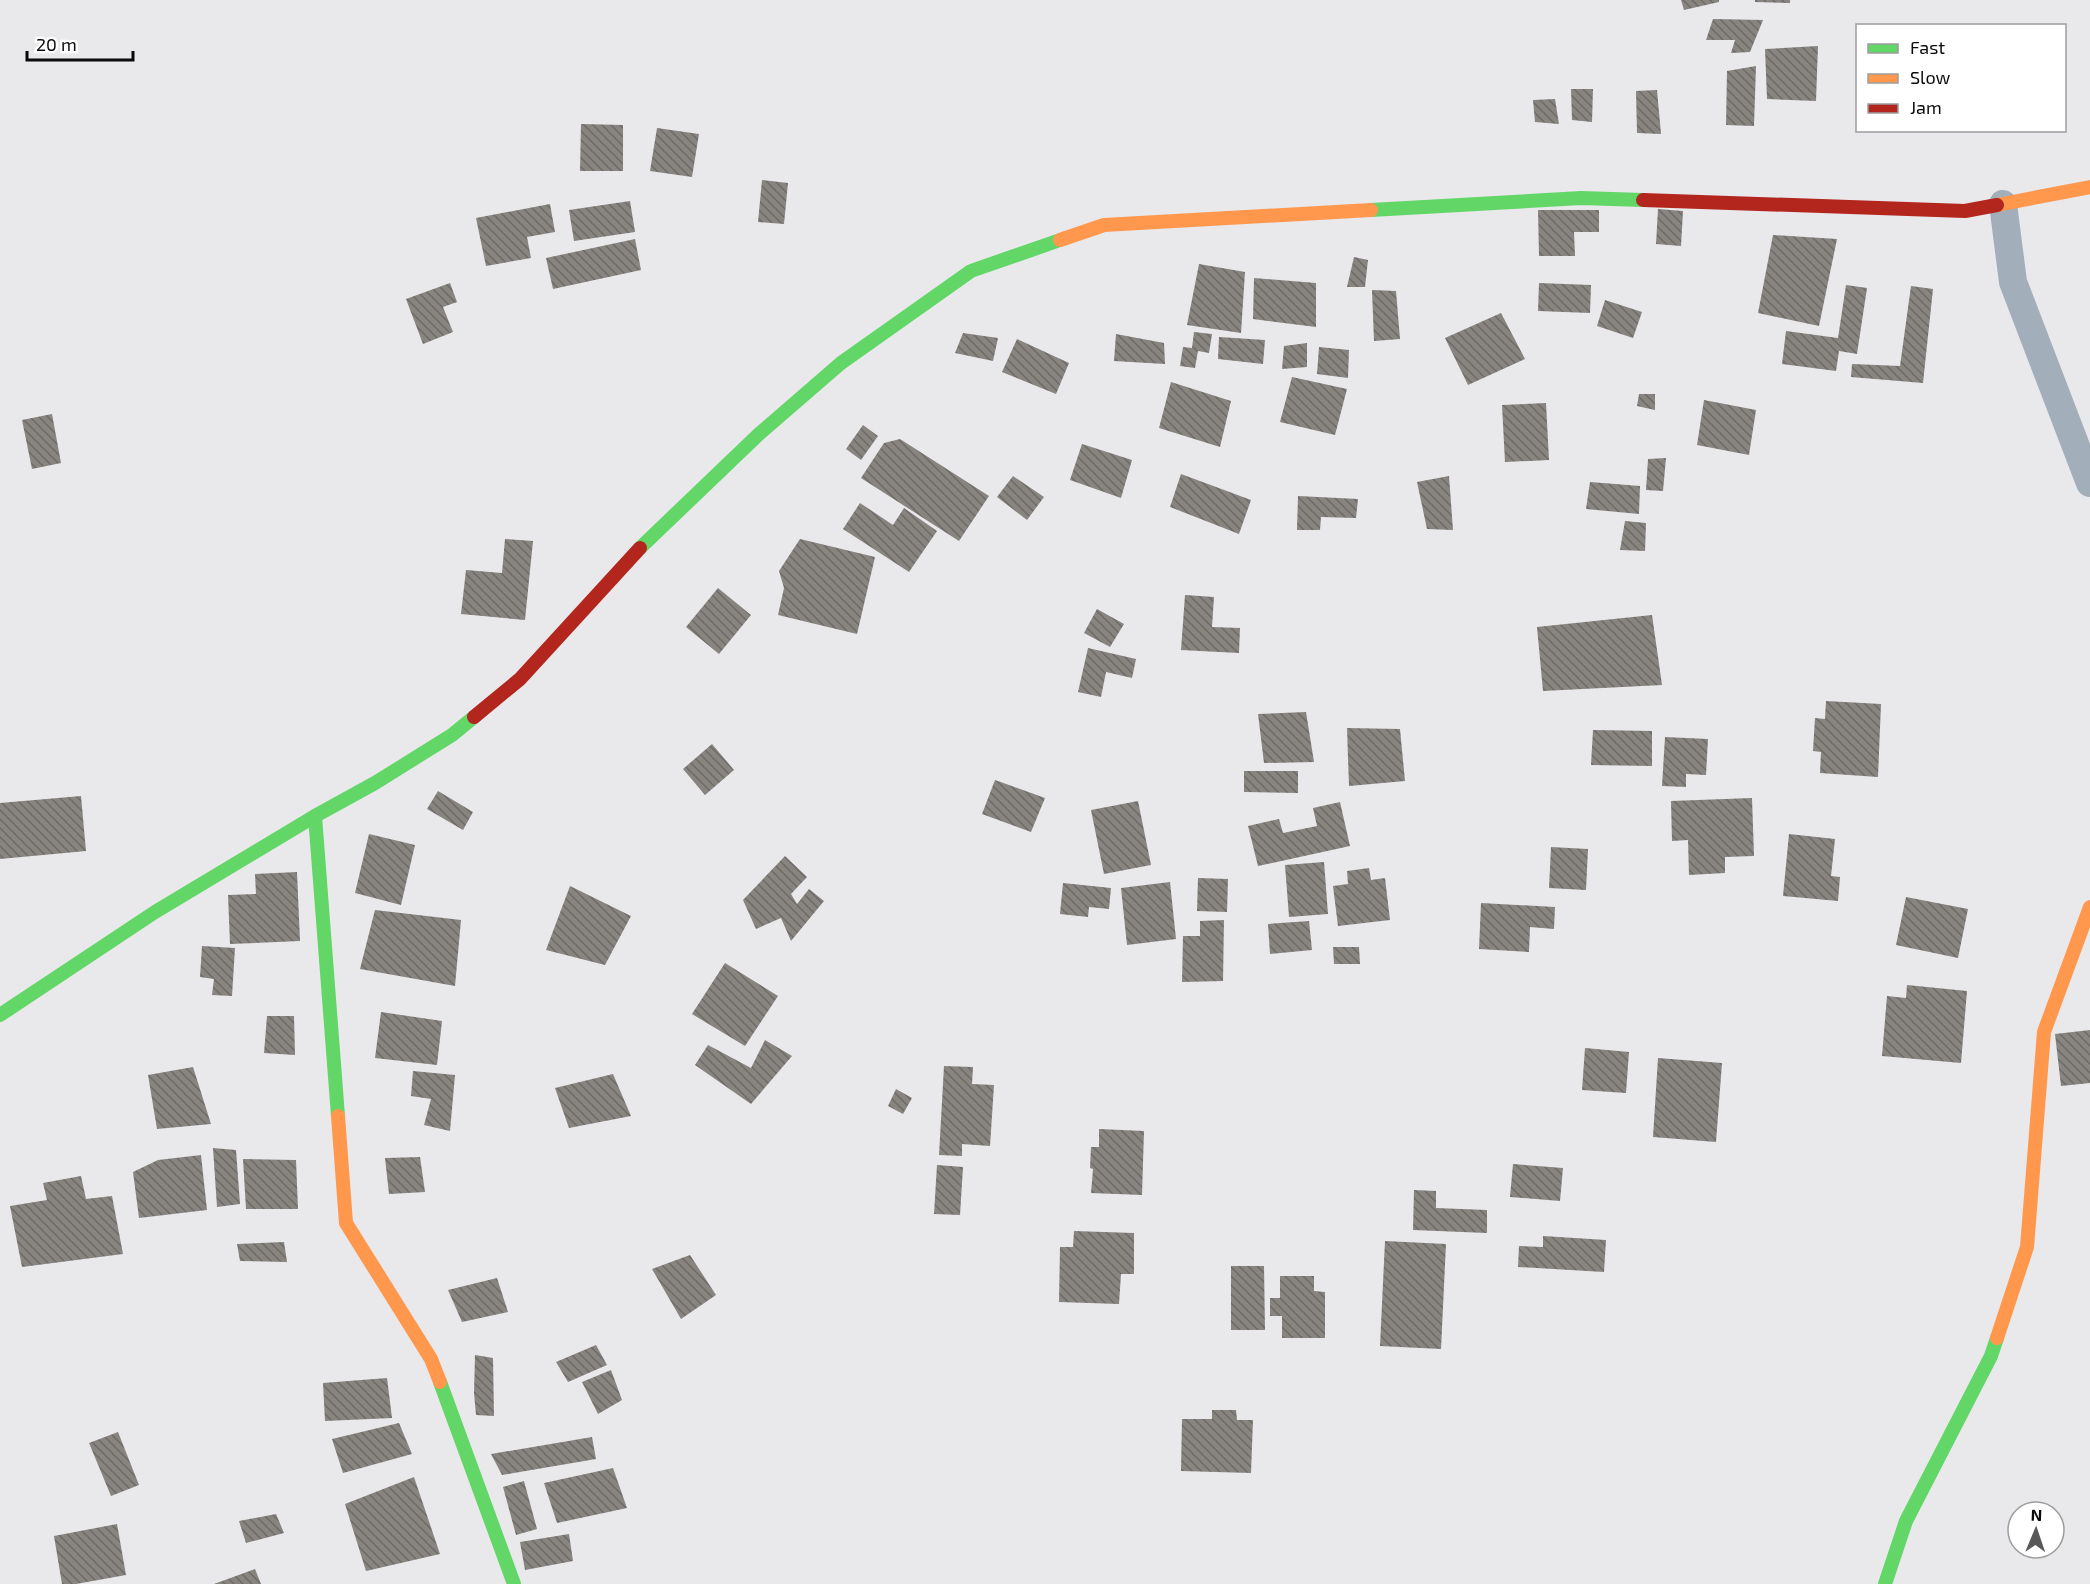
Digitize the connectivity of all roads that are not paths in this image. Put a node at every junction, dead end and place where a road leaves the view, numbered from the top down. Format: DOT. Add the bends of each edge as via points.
graph roads {
  1 [pos="2090,187"];
  2 [pos="2003,204"];
  3 [pos="2090,483"];
  4 [pos="315,816"];
  5 [pos="2090,907"];
  6 [pos="0,1015"];
  7 [pos="514,1584"];
  8 [pos="1885,1584"];
  1 -- 2 [label="street"];
  2 -- 3 [label="street" via="2013,282"];
  2 -- 4 [label="street" via="1965,211 1581,198 1104,225 972,271 841,363 759,434 641,548 520,679 452,735"];
  4 -- 6 [label="street" via="155,912"];
  4 -- 7 [label="street" via="346,1223 431,1359"];
  5 -- 8 [label="street" via="2044,1032 2027,1247 1991,1356 1906,1521"];
}
